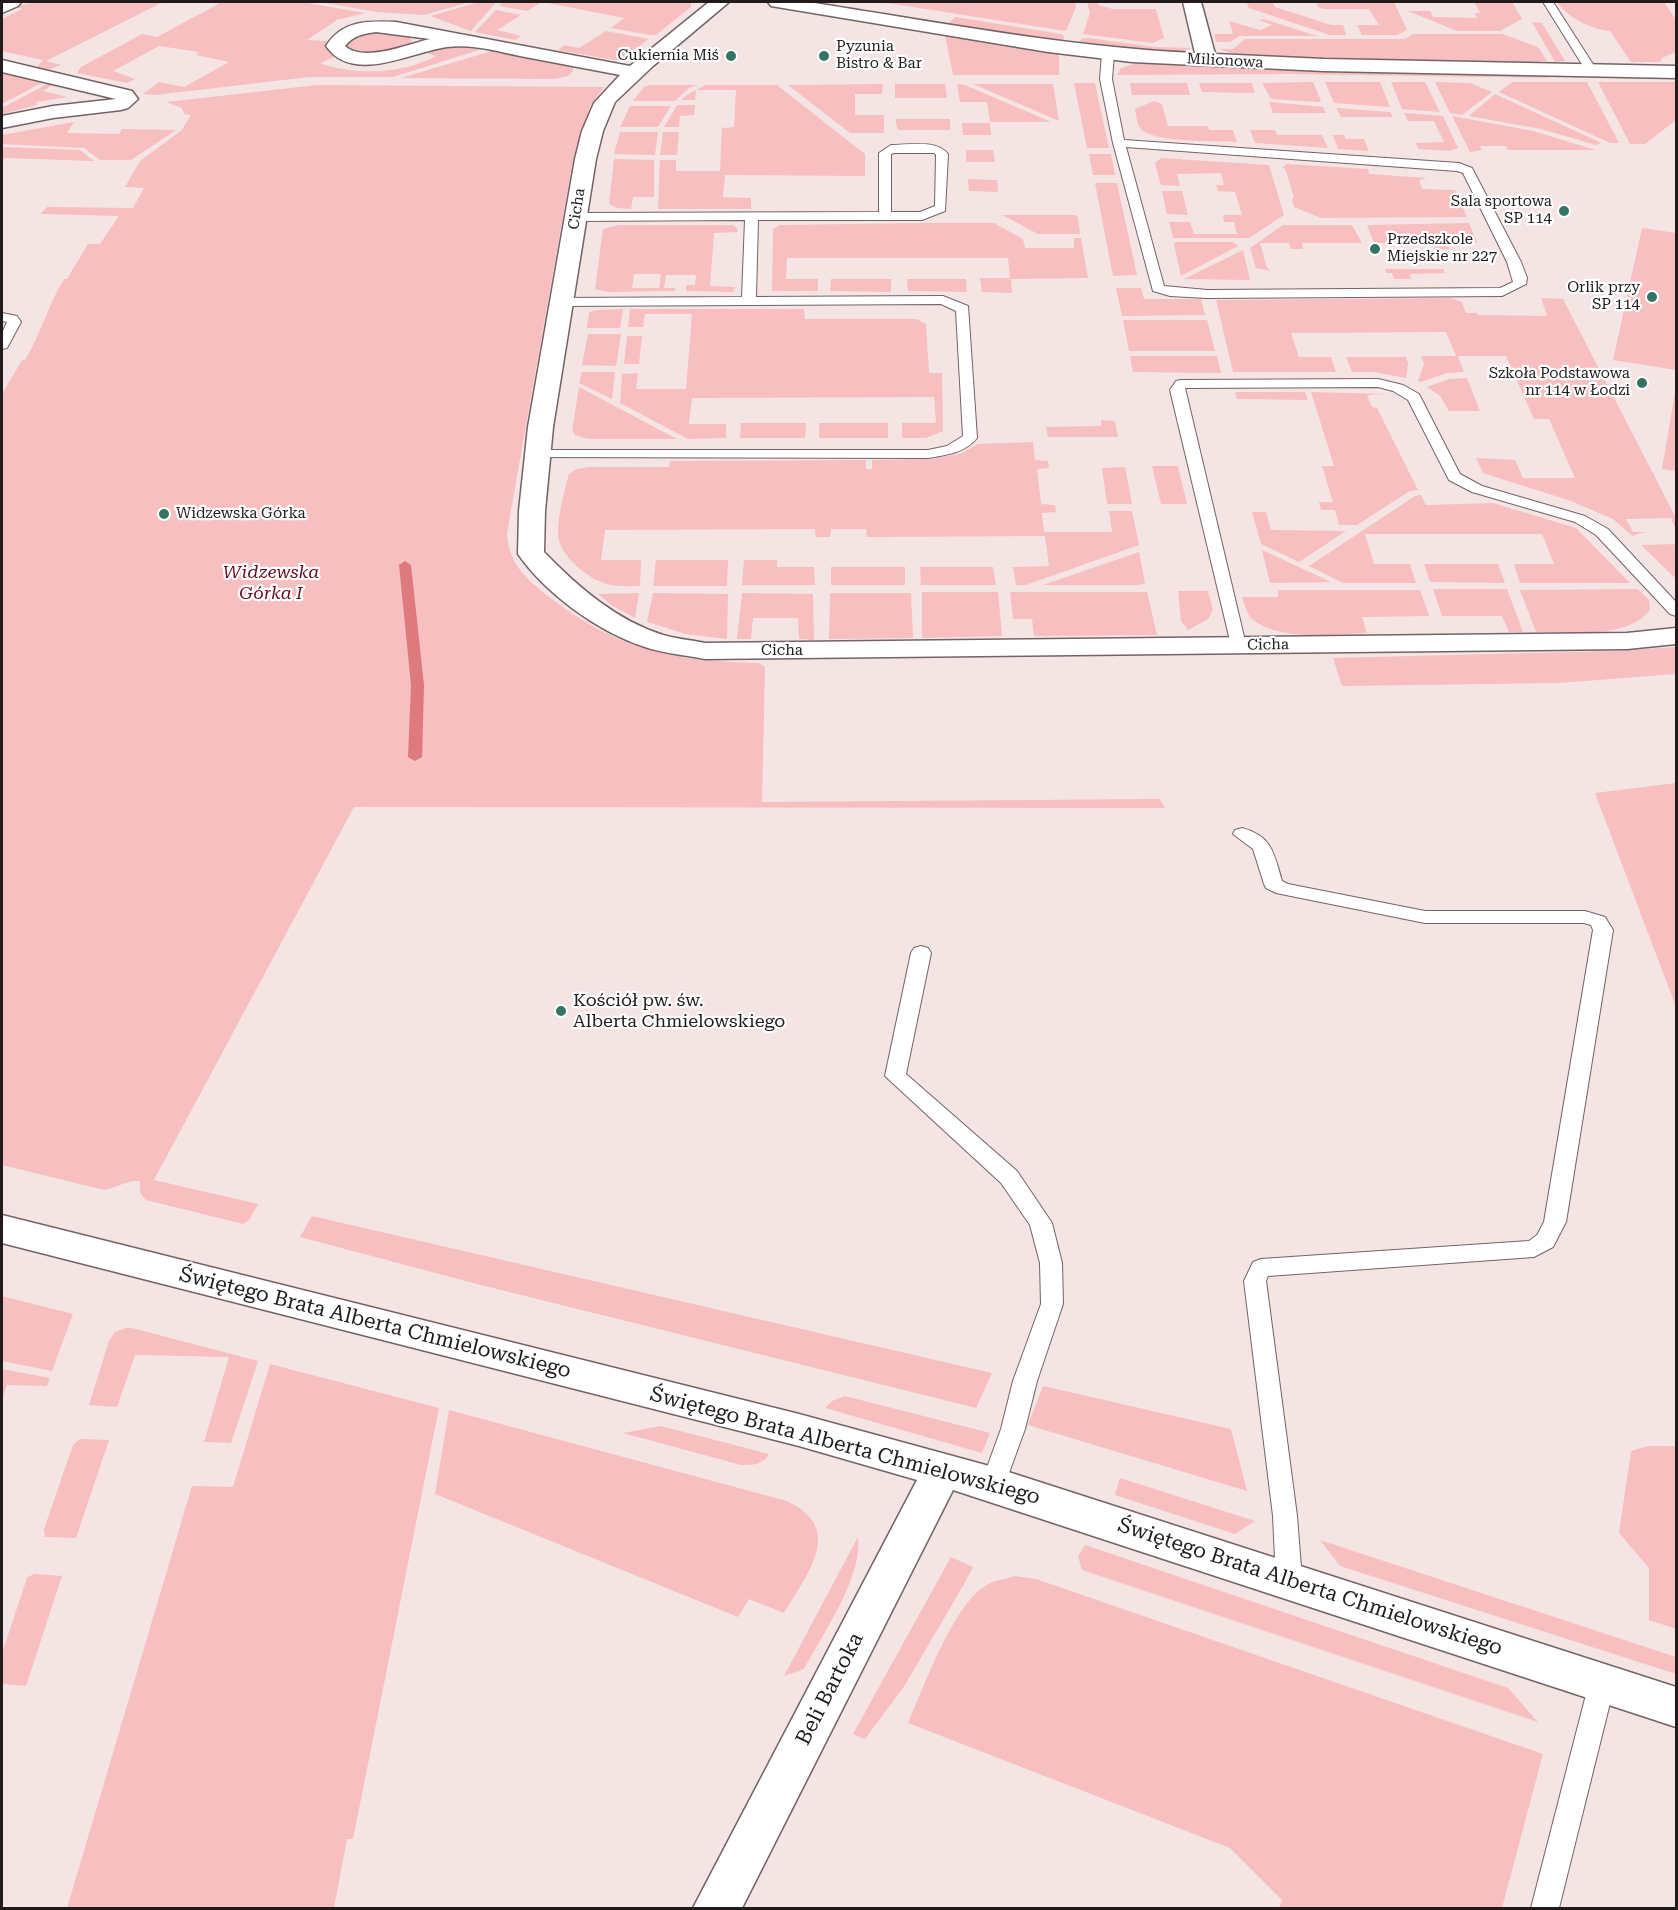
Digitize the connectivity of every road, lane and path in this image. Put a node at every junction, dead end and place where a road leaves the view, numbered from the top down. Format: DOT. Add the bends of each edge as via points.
graph roads {
  1 [pos="12,2"];
  2 [pos="720,2"];
  3 [pos="777,2"];
  4 [pos="1192,2"];
  5 [pos="1548,2"];
  6 [pos="2,7"];
  7 [pos="466,40"];
  8 [pos="1108,54"];
  9 [pos="1207,60"];
  10 [pos="2,66"];
  11 [pos="633,72"];
  12 [pos="1592,72"];
  13 [pos="1677,72"];
  14 [pos="2,122"];
  15 [pos="1119,143"];
  16 [pos="752,216"];
  17 [pos="885,216"];
  18 [pos="577,217"];
  19 [pos="749,301"];
  20 [pos="560,302"];
  21 [pos="2,317"];
  22 [pos="2,345"];
  23 [pos="538,454"];
  24 [pos="1677,611"];
  25 [pos="1677,636"];
  26 [pos="1239,645"];
  27 [pos="1242,834"];
  28 [pos="921,953"];
  29 [pos="2,1229"];
  30 [pos="943,1470"];
  31 [pos="993,1484"];
  32 [pos="1289,1580"];
  33 [pos="1602,1683"];
  34 [pos="1677,1707"];
  35 [pos="717,1908"];
  36 [pos="1545,1908"];
  1 -- 6 [label="street"];
  2 -- 11 [label="street, Cicha"];
  3 -- 8 [label="street, Milionowa"];
  4 -- 9 [label="street"];
  5 -- 12 [label="lane"];
  7 -- 7 [label="street" via="381,27 348,33 335,46 345,55 377,58"];
  7 -- 11 [label="street"];
  8 -- 9 [label="street, Milionowa"];
  8 -- 15 [label="lane" via="1106,79"];
  9 -- 12 [label="street, Milionowa"];
  10 -- 14 [label="street" via="125,95 128,99 121,104"];
  11 -- 18 [label="street, Cicha" via="605,101 595,123 584,164"];
  12 -- 13 [label="street, Milionowa"];
  15 -- 15 [label="lane" via="1459,167 1468,171 1514,262 1519,284 1502,292 1206,294 1158,288"];
  16 -- 17 [label="lane"];
  16 -- 18 [label="lane"];
  16 -- 19 [label="lane"];
  17 -- 17 [label="lane" via="922,216 941,208 942,154 937,149 891,148 885,153"];
  18 -- 20 [label="street, Cicha"];
  19 -- 20 [label="lane"];
  19 -- 23 [label="lane" via="943,300 963,309 970,438 952,449 928,454"];
  20 -- 23 [label="street, Cicha"];
  21 -- 22 [label="lane" via="14,322"];
  23 -- 26 [label="street, Cicha" via="531,509 531,554 567,592 606,620 646,638 705,651"];
  24 -- 26 [label="lane" via="1593,526 1477,489 1454,477 1414,397 1398,388 1378,383 1181,384 1177,390"];
  25 -- 26 [label="street, Cicha" via="1628,641"];
  27 -- 32 [label="lane" via="1260,842 1273,884 1283,889 1425,917 1585,917 1598,921 1603,930 1556,1222 1545,1240 1534,1249 1261,1268 1255,1281 1285,1516"];
  28 -- 31 [label="lane" via="895,1076 1009,1177 1041,1224 1051,1263 1052,1304"];
  29 -- 30 [label="street, Świętego Brata Alberta Chmielowskiego" via="799,1430"];
  30 -- 31 [label="street, Świętego Brata Alberta Chmielowskiego"];
  30 -- 35 [label="street, Beli Bartoka"];
  31 -- 32 [label="street, Świętego Brata Alberta Chmielowskiego"];
  32 -- 33 [label="street, Świętego Brata Alberta Chmielowskiego"];
  33 -- 34 [label="street, Świętego Brata Alberta Chmielowskiego"];
  33 -- 36 [label="lane"];
}
